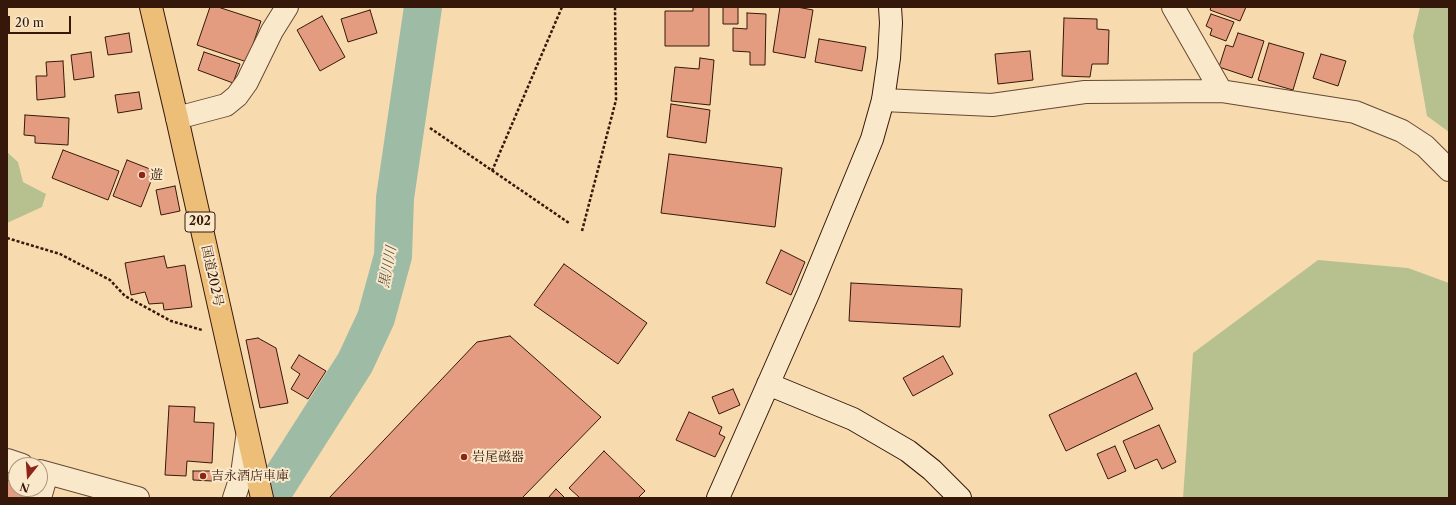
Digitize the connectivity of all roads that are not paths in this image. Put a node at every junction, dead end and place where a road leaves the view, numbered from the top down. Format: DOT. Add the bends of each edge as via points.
graph roads {
  1 [pos="151,7"];
  2 [pos="287,7"];
  3 [pos="890,7"];
  4 [pos="1173,7"];
  5 [pos="1221,91"];
  6 [pos="884,100"];
  7 [pos="177,118"];
  8 [pos="1449,170"];
  9 [pos="768,384"];
  10 [pos="248,438"];
  11 [pos="48,473"];
  12 [pos="138,498"];
  13 [pos="234,498"];
  14 [pos="262,498"];
  15 [pos="718,498"];
  16 [pos="960,498"];
  1 -- 7 [label="highway, 国道202号 / 202"];
  2 -- 7 [label="street" via="237,96 226,105"];
  3 -- 6 [label="street" via="889,58"];
  4 -- 5 [label="street"];
  5 -- 6 [label="street" via="1085,92 992,105"];
  5 -- 8 [label="street" via="1355,112 1402,131 1425,146"];
  6 -- 9 [label="street" via="872,139 838,225"];
  7 -- 10 [label="highway, 国道202号 / 202"];
  9 -- 15 [label="street"];
  9 -- 16 [label="street" via="853,419 901,447 932,470"];
  10 -- 13 [label="street" via="242,474"];
  10 -- 14 [label="highway, 国道202号 / 202"];
  11 -- 12 [label="street"];
}
